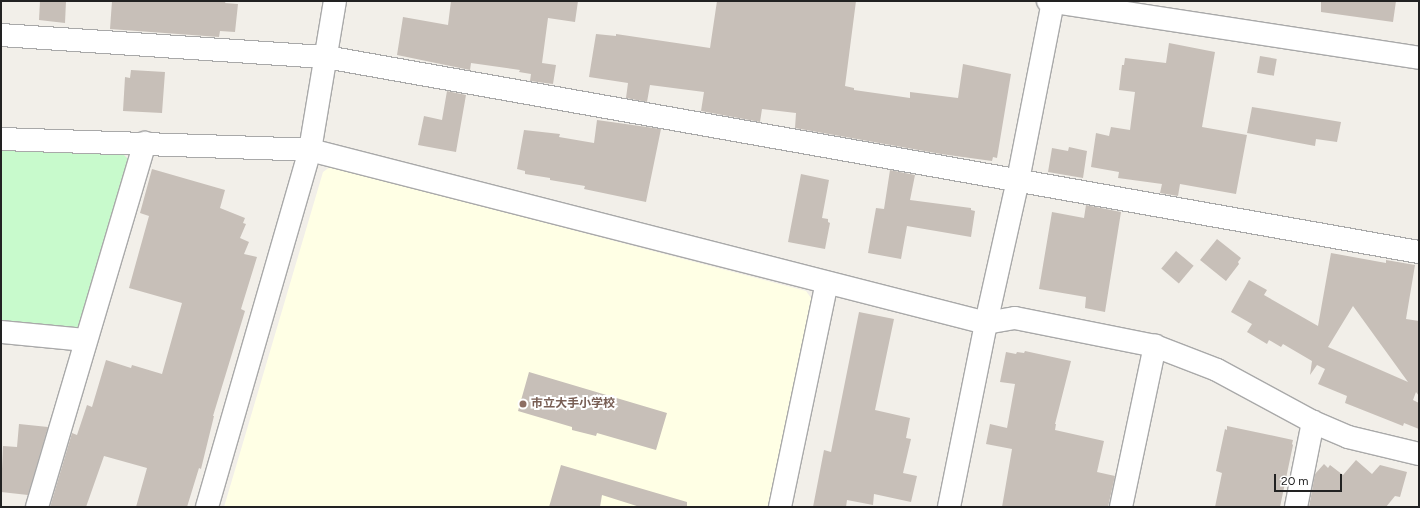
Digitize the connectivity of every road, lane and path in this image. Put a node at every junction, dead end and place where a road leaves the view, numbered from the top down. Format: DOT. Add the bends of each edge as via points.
graph roads {
  1 [pos="335,1"];
  2 [pos="1051,1"];
  3 [pos="1,35"];
  4 [pos="326,57"];
  5 [pos="1419,58"];
  6 [pos="1,139"];
  7 [pos="145,143"];
  8 [pos="310,150"];
  9 [pos="1018,180"];
  10 [pos="1419,252"];
  11 [pos="827,283"];
  12 [pos="986,323"];
  13 [pos="1,332"];
  14 [pos="85,340"];
  15 [pos="1155,346"];
  16 [pos="1312,422"];
  17 [pos="1419,454"];
  18 [pos="37,507"];
  19 [pos="207,507"];
  20 [pos="780,507"];
  21 [pos="949,507"];
  22 [pos="1121,507"];
  23 [pos="1296,507"];
  1 -- 4 [label="street"];
  2 -- 5 [label="street"];
  2 -- 9 [label="street"];
  3 -- 4 [label="street"];
  4 -- 8 [label="street"];
  4 -- 9 [label="street"];
  6 -- 7 [label="street"];
  7 -- 8 [label="street"];
  7 -- 14 [label="street"];
  8 -- 11 [label="street"];
  8 -- 19 [label="street"];
  9 -- 10 [label="street"];
  9 -- 12 [label="street"];
  11 -- 12 [label="street"];
  11 -- 20 [label="street"];
  12 -- 15 [label="street" via="1015,318"];
  12 -- 21 [label="street"];
  13 -- 14 [label="street"];
  14 -- 18 [label="street"];
  15 -- 16 [label="street" via="1217,370"];
  15 -- 22 [label="street"];
  16 -- 17 [label="street" via="1348,437"];
  16 -- 23 [label="street"];
}
